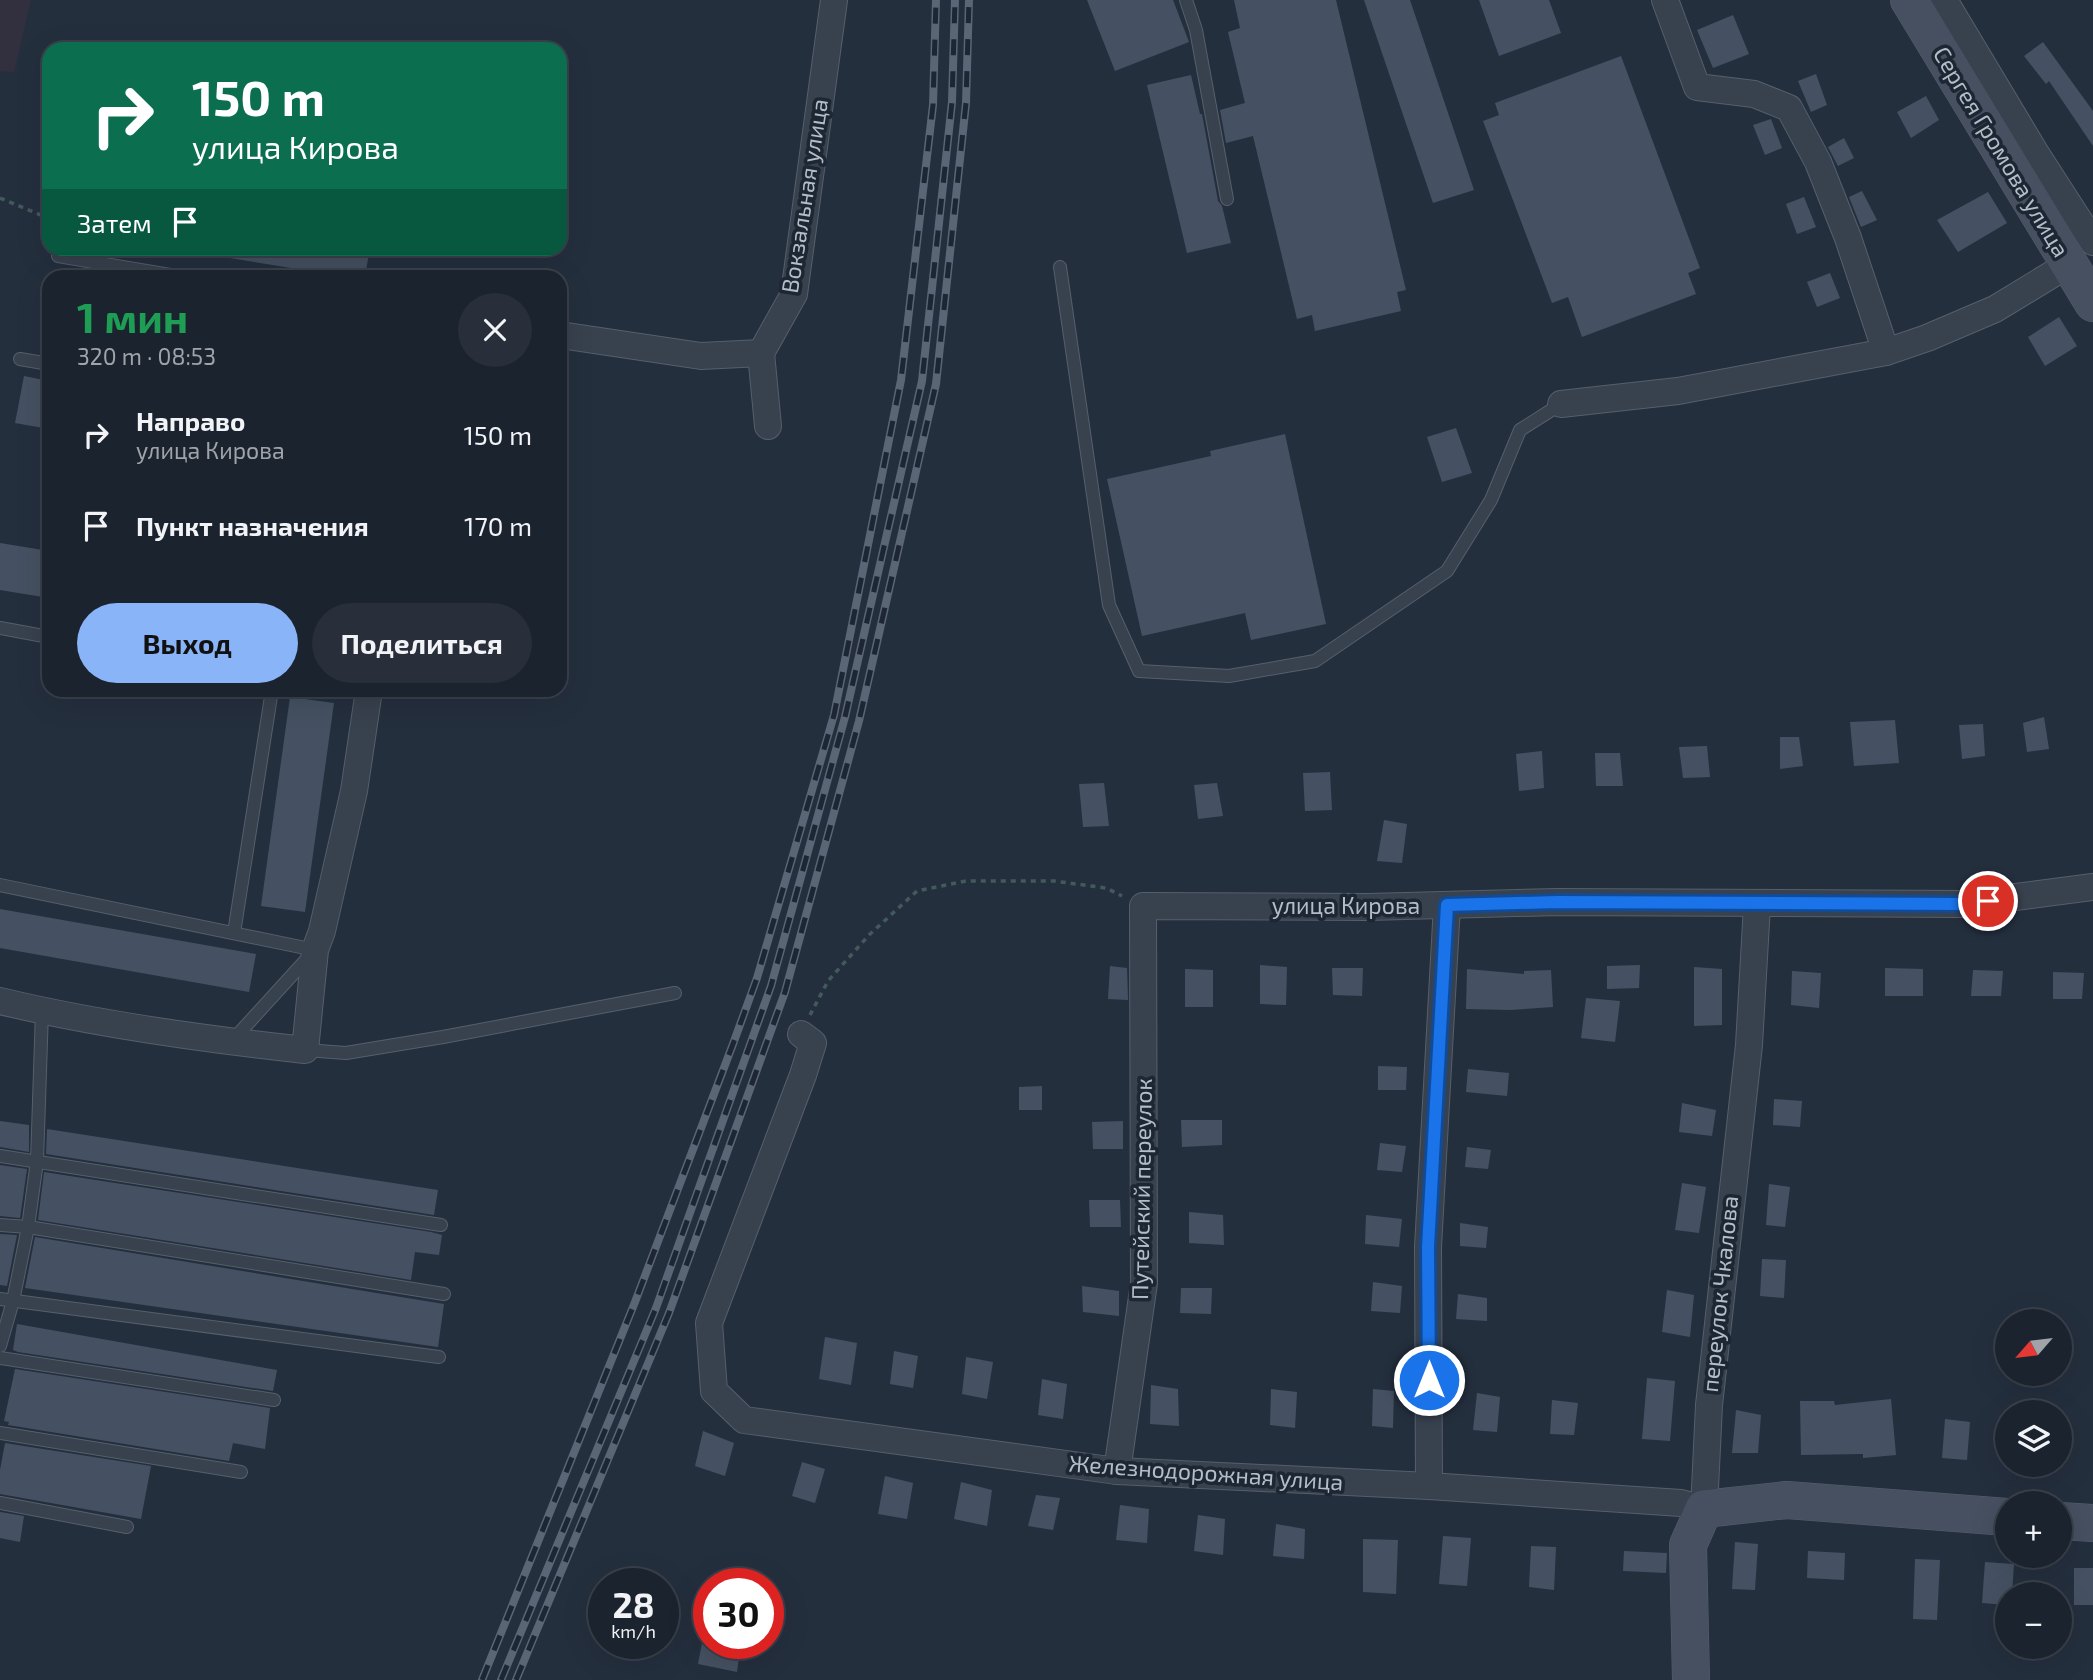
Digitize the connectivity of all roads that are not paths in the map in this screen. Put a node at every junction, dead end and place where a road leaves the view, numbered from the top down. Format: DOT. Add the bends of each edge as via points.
graph roads {
  1 [pos="834,0"];
  2 [pos="1186,0"];
  3 [pos="1665,0"];
  4 [pos="1909,0"];
  5 [pos="1944,0"];
  6 [pos="1227,199"];
  7 [pos="2081,253"];
  8 [pos="58,256"];
  9 [pos="1060,267"];
  10 [pos="141,270"];
  11 [pos="2093,303"];
  12 [pos="567,336"];
  13 [pos="1886,352"];
  14 [pos="761,353"];
  15 [pos="20,359"];
  16 [pos="42,363"];
  17 [pos="1561,404"];
  18 [pos="768,426"];
  19 [pos="0,628"];
  20 [pos="42,636"];
  21 [pos="271,697"];
  22 [pos="368,697"];
  23 [pos="0,885"];
  24 [pos="2093,887"];
  25 [pos="1447,905"];
  26 [pos="1757,905"];
  27 [pos="1143,906"];
  28 [pos="234,933"];
  29 [pos="315,950"];
  30 [pos="676,993"];
  31 [pos="0,1001"];
  32 [pos="42,1011"];
  33 [pos="801,1034"];
  34 [pos="231,1042"];
  35 [pos="305,1050"];
  36 [pos="0,1156"];
  37 [pos="37,1161"];
  38 [pos="0,1225"];
  39 [pos="441,1225"];
  40 [pos="28,1227"];
  41 [pos="444,1294"];
  42 [pos="6,1300"];
  43 [pos="0,1346"];
  44 [pos="439,1357"];
  45 [pos="0,1358"];
  46 [pos="274,1400"];
  47 [pos="0,1433"];
  48 [pos="242,1472"];
  49 [pos="1117,1472"];
  50 [pos="1429,1486"];
  51 [pos="0,1503"];
  52 [pos="1704,1509"];
  53 [pos="1995,1516"];
  54 [pos="2072,1522"];
  55 [pos="2093,1523"];
  56 [pos="127,1527"];
  57 [pos="1691,1680"];
  1 -- 14 [label="street, Вокзальная улица" via="794,294"];
  2 -- 6 [label="lane" via="1196,30"];
  3 -- 13 [label="street" via="1697,87 1754,94 1789,108 1823,174 1856,257"];
  4 -- 7 [label="street, Сергея Громова улица"];
  5 -- 7 [label="street" via="2035,152"];
  7 -- 11 [label="street, Сергея Громова улица"];
  7 -- 13 [label="street" via="1995,309"];
  8 -- 10 [label="lane"];
  9 -- 17 [label="lane" via="1109,605 1139,671 1229,676 1315,661 1447,571 1490,499 1520,430"];
  12 -- 14 [label="street" via="701,356"];
  13 -- 17 [label="street" via="1678,391"];
  14 -- 18 [label="street"];
  15 -- 16 [label="lane"];
  19 -- 20 [label="lane"];
  21 -- 28 [label="lane"];
  22 -- 29 [label="street" via="354,792"];
  23 -- 28 [label="lane"];
  24 -- 26 [label="street, улица Кирова" via="1962,904"];
  25 -- 26 [label="street, улица Кирова"];
  25 -- 27 [label="street, улица Кирова"];
  25 -- 50 [label="street" via="1428,1247"];
  26 -- 52 [label="street, переулок Чкалова" via="1749,1045 1709,1405"];
  27 -- 49 [label="street, Путейский переулок" via="1144,1283"];
  28 -- 29 [label="lane"];
  29 -- 34 [label="lane"];
  29 -- 35 [label="street"];
  30 -- 35 [label="lane" via="346,1053"];
  31 -- 32 [label="street"];
  32 -- 34 [label="street"];
  32 -- 37 [label="lane"];
  33 -- 49 [label="street, Железнодорожная улица" via="813,1043 803,1075 709,1323 714,1391 744,1420"];
  34 -- 35 [label="street"];
  36 -- 37 [label="lane"];
  37 -- 39 [label="lane"];
  37 -- 40 [label="lane"];
  38 -- 40 [label="lane"];
  40 -- 41 [label="lane"];
  40 -- 42 [label="lane"];
  42 -- 43 [label="lane"];
  42 -- 44 [label="lane"];
  45 -- 46 [label="lane"];
  47 -- 48 [label="lane"];
  49 -- 50 [label="street, Железнодорожная улица"];
  50 -- 52 [label="street, Железнодорожная улица" via="1681,1503"];
  51 -- 56 [label="lane"];
  52 -- 53 [label="street, Железнодорожная улица" via="1787,1500"];
  52 -- 57 [label="street, переулок Чкалова" via="1688,1545"];
  54 -- 55 [label="street"];
}
